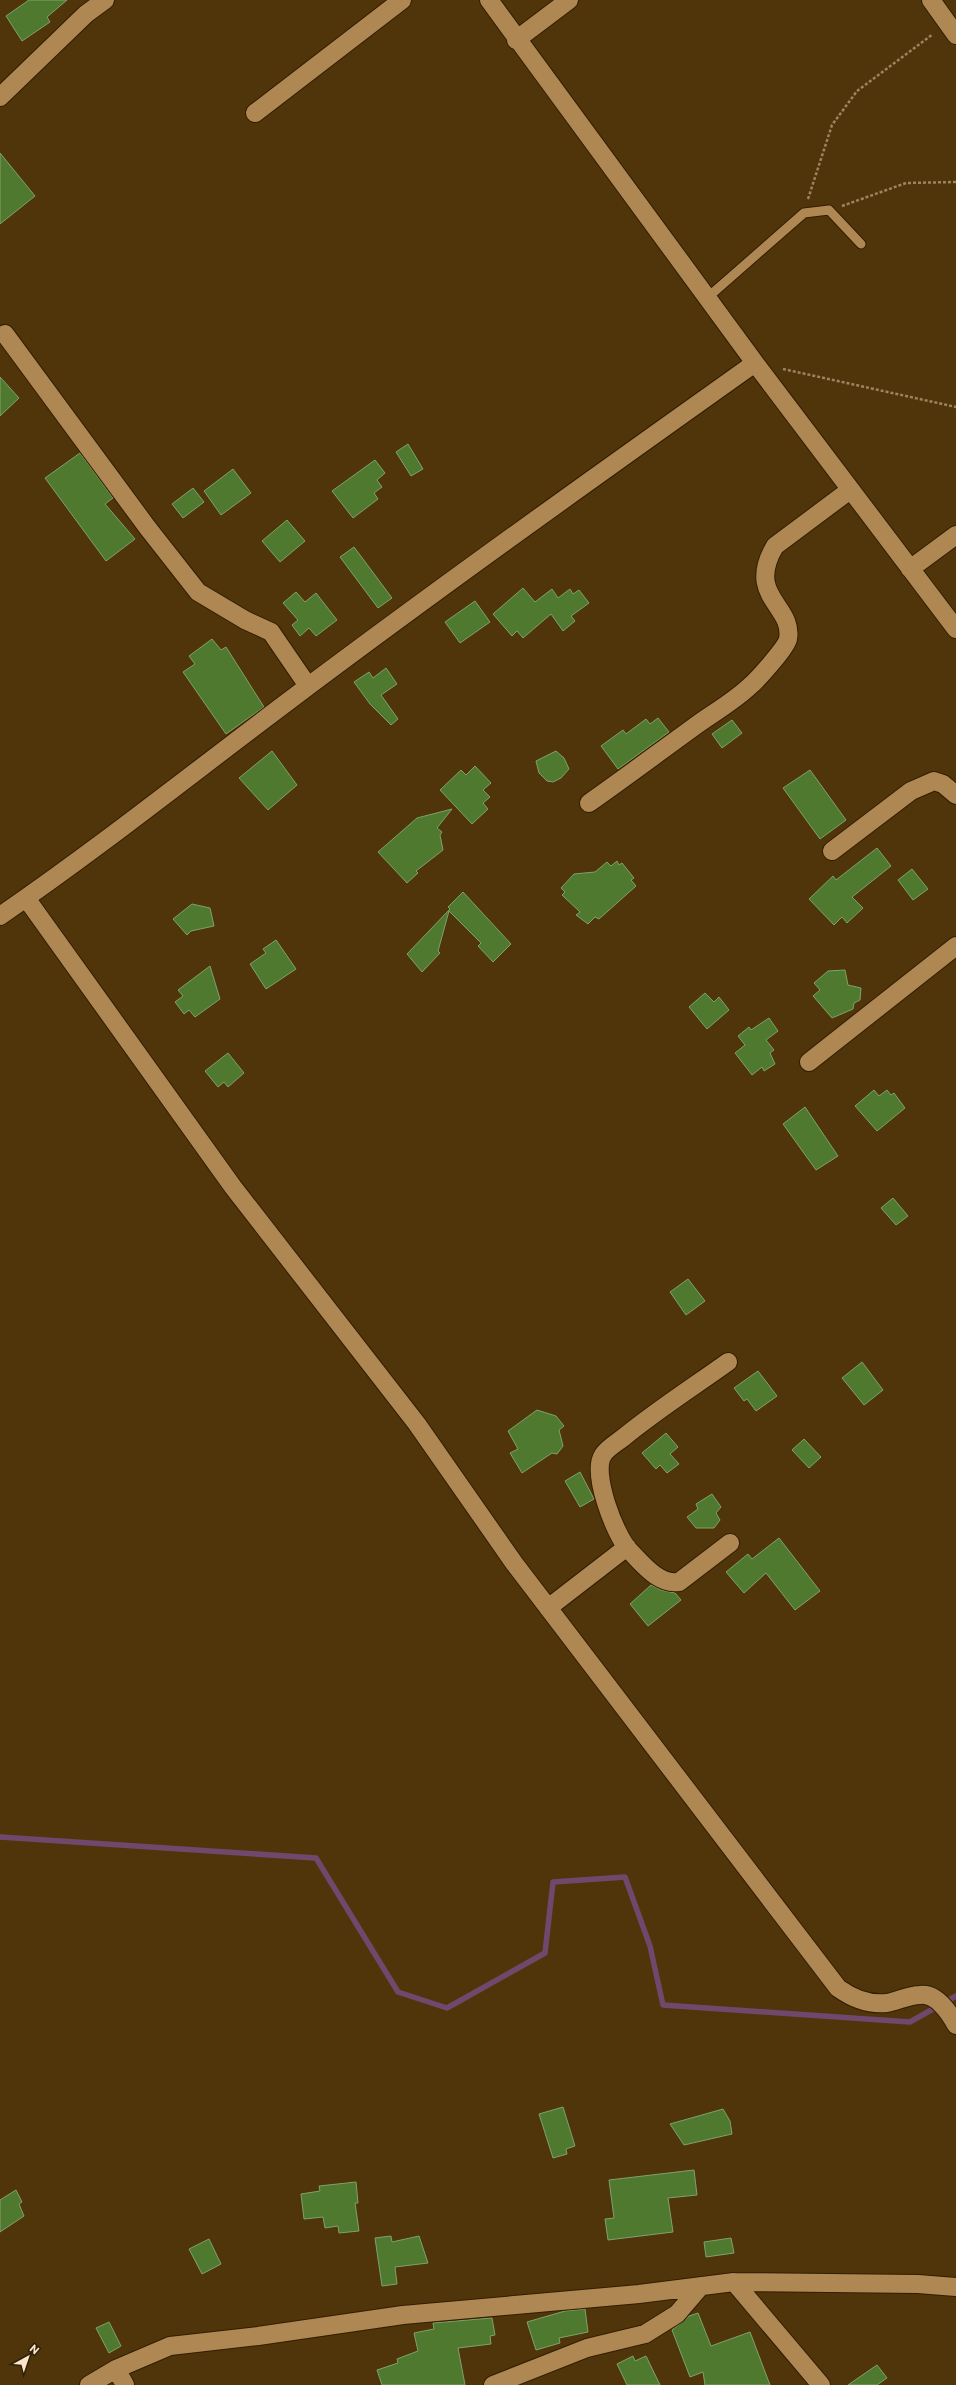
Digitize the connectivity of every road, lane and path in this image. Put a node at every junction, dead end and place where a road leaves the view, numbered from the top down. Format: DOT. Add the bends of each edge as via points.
graph roads {
  1 [pos="105,0"];
  2 [pos="402,0"];
  3 [pos="489,0"];
  4 [pos="569,0"];
  5 [pos="931,0"];
  6 [pos="952,29"];
  7 [pos="516,40"];
  8 [pos="0,97"];
  9 [pos="255,113"];
  10 [pos="956,182"];
  11 [pos="828,210"];
  12 [pos="804,213"];
  13 [pos="860,244"];
  14 [pos="706,298"];
  15 [pos="5,334"];
  16 [pos="755,363"];
  17 [pos="956,407"];
  18 [pos="850,490"];
  19 [pos="956,535"];
  20 [pos="910,569"];
  21 [pos="956,629"];
  22 [pos="308,686"];
  23 [pos="956,795"];
  24 [pos="590,803"];
  25 [pos="832,851"];
  26 [pos="26,898"];
  27 [pos="0,916"];
  28 [pos="956,946"];
  29 [pos="809,1062"];
  30 [pos="728,1362"];
  31 [pos="730,1543"];
  32 [pos="627,1547"];
  33 [pos="548,1608"];
  34 [pos="956,2025"];
  35 [pos="734,2282"];
  36 [pos="701,2286"];
  37 [pos="956,2287"];
  38 [pos="116,2369"];
  39 [pos="89,2385"];
  40 [pos="125,2385"];
  41 [pos="493,2385"];
  42 [pos="821,2385"];
  1 -- 8 [label="street" via="86,14"];
  2 -- 9 [label="street"];
  3 -- 7 [label="street"];
  4 -- 7 [label="street"];
  5 -- 6 [label="street"];
  6 -- 12 [label="path" via="857,91 832,125"];
  7 -- 14 [label="street"];
  10 -- 11 [label="path" via="906,183"];
  11 -- 12 [label="lane"];
  11 -- 13 [label="lane"];
  12 -- 14 [label="lane"];
  14 -- 16 [label="street"];
  15 -- 22 [label="street" via="198,592 271,632"];
  16 -- 17 [label="path"];
  16 -- 18 [label="street"];
  16 -- 22 [label="street" via="516,533"];
  18 -- 20 [label="street"];
  18 -- 24 [label="street" via="775,546 767,559 764,571 766,586 786,624 788,639 776,658 750,687"];
  19 -- 20 [label="street"];
  20 -- 21 [label="street"];
  22 -- 26 [label="street"];
  23 -- 25 [label="street" via="943,784 934,781 910,791"];
  26 -- 27 [label="street"];
  26 -- 33 [label="street" via="233,1187 417,1424"];
  28 -- 29 [label="street"];
  30 -- 32 [label="street" via="603,1455 599,1474 607,1507"];
  31 -- 32 [label="street" via="680,1582 671,1583 659,1579"];
  32 -- 33 [label="street"];
  33 -- 34 [label="street" via="838,1988 854,1999 886,2003 921,1994 933,1997"];
  35 -- 36 [label="street"];
  35 -- 37 [label="street" via="918,2284"];
  35 -- 42 [label="street"];
  36 -- 38 [label="street" via="403,2315 170,2346"];
  36 -- 41 [label="street" via="677,2314 645,2334 587,2348"];
  38 -- 39 [label="street"];
  38 -- 40 [label="street"];
}
